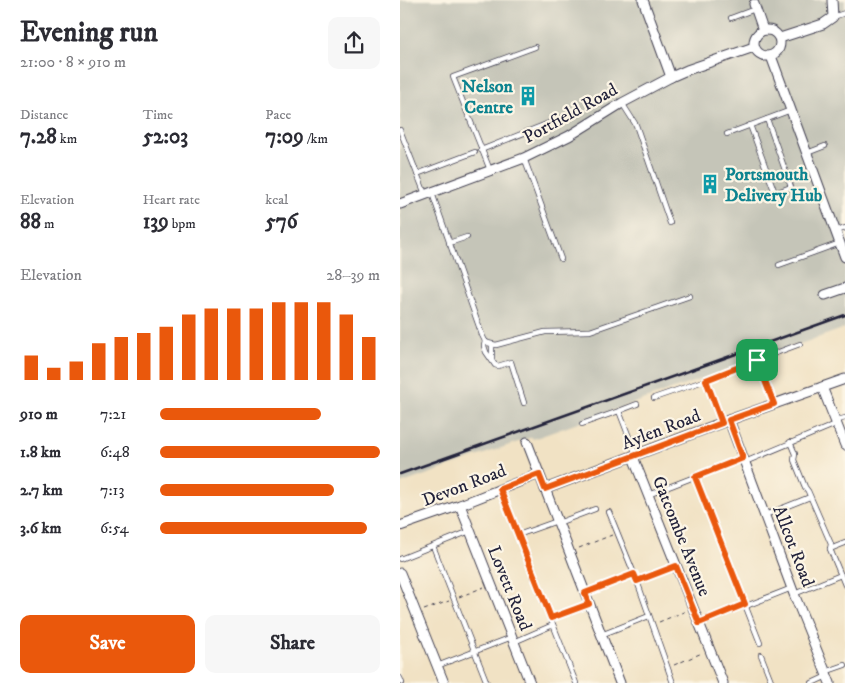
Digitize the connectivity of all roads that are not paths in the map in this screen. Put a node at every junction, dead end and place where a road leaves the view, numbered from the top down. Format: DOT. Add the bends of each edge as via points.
graph roads {
  1 [pos="643,0"];
  2 [pos="832,1"];
  3 [pos="754,4"];
  4 [pos="845,13"];
  5 [pos="833,17"];
  6 [pos="731,18"];
  7 [pos="763,30"];
  8 [pos="780,38"];
  9 [pos="535,47"];
  10 [pos="754,47"];
  11 [pos="771,56"];
  12 [pos="670,77"];
  13 [pos="622,103"];
  14 [pos="791,110"];
  15 [pos="578,112"];
  16 [pos="766,119"];
  17 [pos="750,125"];
  18 [pos="400,130"];
  19 [pos="727,134"];
  20 [pos="825,146"];
  21 [pos="482,150"];
  22 [pos="475,152"];
  23 [pos="807,153"];
  24 [pos="524,158"];
  25 [pos="490,170"];
  26 [pos="417,174"];
  27 [pos="428,193"];
  28 [pos="400,204"];
  29 [pos="670,223"];
  30 [pos="845,228"];
  31 [pos="835,232"];
  32 [pos="467,237"];
  33 [pos="449,243"];
  34 [pos="840,243"];
  35 [pos="845,257"];
  36 [pos="561,259"];
  37 [pos="779,265"];
  38 [pos="845,288"];
  39 [pos="825,295"];
  40 [pos="690,296"];
  41 [pos="484,340"];
  42 [pos="800,344"];
  43 [pos="492,345"];
  44 [pos="492,359"];
  45 [pos="757,360"];
  46 [pos="845,378"];
  47 [pos="706,380"];
  48 [pos="822,387"];
  49 [pos="654,398"];
  50 [pos="524,403"];
  51 [pos="638,404"];
  52 [pos="774,404"];
  53 [pos="619,411"];
  54 [pos="845,418"];
  55 [pos="726,422"];
  56 [pos="836,422"];
  57 [pos="582,424"];
  58 [pos="527,442"];
  59 [pos="790,442"];
  60 [pos="845,445"];
  61 [pos="635,456"];
  62 [pos="744,460"];
  63 [pos="539,474"];
  64 [pos="695,477"];
  65 [pos="500,489"];
  66 [pos="545,489"];
  67 [pos="648,495"];
  68 [pos="810,497"];
  69 [pos="460,505"];
  70 [pos="595,509"];
  71 [pos="609,512"];
  72 [pos="765,516"];
  73 [pos="558,522"];
  74 [pos="400,526"];
  75 [pos="470,531"];
  76 [pos="518,534"];
  77 [pos="845,543"];
  78 [pos="433,546"];
  79 [pos="830,549"];
  80 [pos="400,559"];
  81 [pos="400,574"];
  82 [pos="841,575"];
  83 [pos="845,584"];
  84 [pos="793,591"];
  85 [pos="589,604"];
  86 [pos="745,605"];
  87 [pos="649,616"];
  88 [pos="551,618"];
  89 [pos="699,623"];
  90 [pos="553,625"];
  91 [pos="601,635"];
  92 [pos="513,639"];
  93 [pos="760,643"];
  94 [pos="474,651"];
  95 [pos="761,655"];
  96 [pos="845,665"];
  97 [pos="437,666"];
  98 [pos="827,677"];
  99 [pos="400,678"];
  100 [pos="402,683"];
  101 [pos="444,683"];
  102 [pos="487,683"];
  103 [pos="530,683"];
  104 [pos="576,683"];
  105 [pos="620,683"];
  106 [pos="673,683"];
  107 [pos="723,683"];
  108 [pos="772,683"];
  109 [pos="812,683"];
  1 -- 12 [label="street"];
  2 -- 5 [label="street"];
  3 -- 6 [label="lane"];
  3 -- 7 [label="street"];
  4 -- 5 [label="lane"];
  5 -- 8 [label="street" via="824,24"];
  7 -- 8 [label="street" via="772,31"];
  7 -- 10 [label="street" via="754,38"];
  8 -- 11 [label="street" via="780,47"];
  9 -- 21 [label="lane" via="453,77"];
  10 -- 11 [label="street" via="762,56"];
  10 -- 12 [label="street, Portfield Road"];
  11 -- 14 [label="street"];
  12 -- 13 [label="street, Portfield Road"];
  13 -- 24 [label="street, Portfield Road" via="569,136"];
  13 -- 29 [label="lane" via="636,125"];
  14 -- 16 [label="lane"];
  14 -- 23 [label="street"];
  15 -- 21 [label="lane"];
  16 -- 17 [label="lane"];
  16 -- 17 [label="lane" via="791,187 775,193"];
  17 -- 19 [label="lane"];
  18 -- 26 [label="lane"];
  20 -- 23 [label="lane"];
  21 -- 25 [label="lane"];
  22 -- 26 [label="lane"];
  23 -- 31 [label="street"];
  24 -- 25 [label="street, Portfield Road"];
  24 -- 36 [label="lane"];
  25 -- 27 [label="street, Portfield Road"];
  26 -- 27 [label="lane"];
  27 -- 28 [label="street, Portfield Road"];
  27 -- 33 [label="lane"];
  30 -- 31 [label="lane"];
  31 -- 34 [label="street"];
  32 -- 33 [label="lane"];
  33 -- 41 [label="lane"];
  34 -- 35 [label="street"];
  34 -- 37 [label="lane"];
  38 -- 39 [label="street"];
  40 -- 43 [label="lane" via="590,331 544,332"];
  41 -- 43 [label="lane"];
  41 -- 44 [label="lane" via="486,352"];
  42 -- 45 [label="lane"];
  43 -- 44 [label="lane"];
  44 -- 50 [label="lane" via="498,366 510,362"];
  45 -- 47 [label="lane"];
  45 -- 52 [label="lane"];
  46 -- 48 [label="street, Aylen Road"];
  47 -- 49 [label="lane"];
  47 -- 55 [label="lane"];
  48 -- 52 [label="street, Aylen Road"];
  48 -- 56 [label="street"];
  51 -- 53 [label="lane"];
  52 -- 55 [label="street, Aylen Road"];
  53 -- 57 [label="lane"];
  53 -- 61 [label="lane"];
  54 -- 56 [label="lane"];
  55 -- 61 [label="street, Aylen Road"];
  55 -- 62 [label="street, Allcot Road"];
  56 -- 59 [label="lane"];
  56 -- 60 [label="street"];
  58 -- 63 [label="street"];
  59 -- 62 [label="lane"];
  59 -- 68 [label="lane"];
  61 -- 66 [label="street, Aylen Road"];
  61 -- 67 [label="street, Gatcombe Avenue"];
  62 -- 64 [label="lane"];
  62 -- 72 [label="street, Allcot Road"];
  63 -- 65 [label="street, Devon Road"];
  63 -- 66 [label="street"];
  64 -- 67 [label="lane"];
  64 -- 86 [label="lane"];
  65 -- 69 [label="street, Devon Road"];
  65 -- 76 [label="lane"];
  66 -- 73 [label="street"];
  67 -- 89 [label="street, Gatcombe Avenue"];
  68 -- 72 [label="lane"];
  68 -- 79 [label="lane" via="831,544"];
  69 -- 74 [label="street, Devon Road"];
  69 -- 75 [label="street, Lovett Road"];
  70 -- 73 [label="lane"];
  71 -- 87 [label="lane"];
  72 -- 84 [label="street, Allcot Road"];
  73 -- 76 [label="lane"];
  73 -- 85 [label="street"];
  75 -- 78 [label="lane"];
  75 -- 92 [label="street, Lovett Road"];
  76 -- 88 [label="lane"];
  77 -- 79 [label="lane"];
  78 -- 80 [label="lane"];
  78 -- 94 [label="lane"];
  79 -- 82 [label="lane"];
  81 -- 97 [label="street"];
  82 -- 83 [label="lane"];
  82 -- 84 [label="lane"];
  84 -- 86 [label="lane"];
  84 -- 98 [label="street, Allcot Road"];
  85 -- 88 [label="lane"];
  85 -- 91 [label="street"];
  86 -- 89 [label="lane"];
  86 -- 93 [label="lane"];
  87 -- 91 [label="lane"];
  87 -- 106 [label="lane"];
  88 -- 90 [label="lane"];
  89 -- 107 [label="street, Gatcombe Avenue"];
  90 -- 92 [label="lane"];
  90 -- 104 [label="lane"];
  91 -- 105 [label="street"];
  92 -- 94 [label="lane"];
  92 -- 103 [label="street, Lovett Road"];
  94 -- 97 [label="lane"];
  94 -- 102 [label="lane"];
  95 -- 108 [label="lane"];
  96 -- 98 [label="lane"];
  97 -- 101 [label="street"];
  98 -- 109 [label="lane"];
  99 -- 100 [label="lane"];
}
